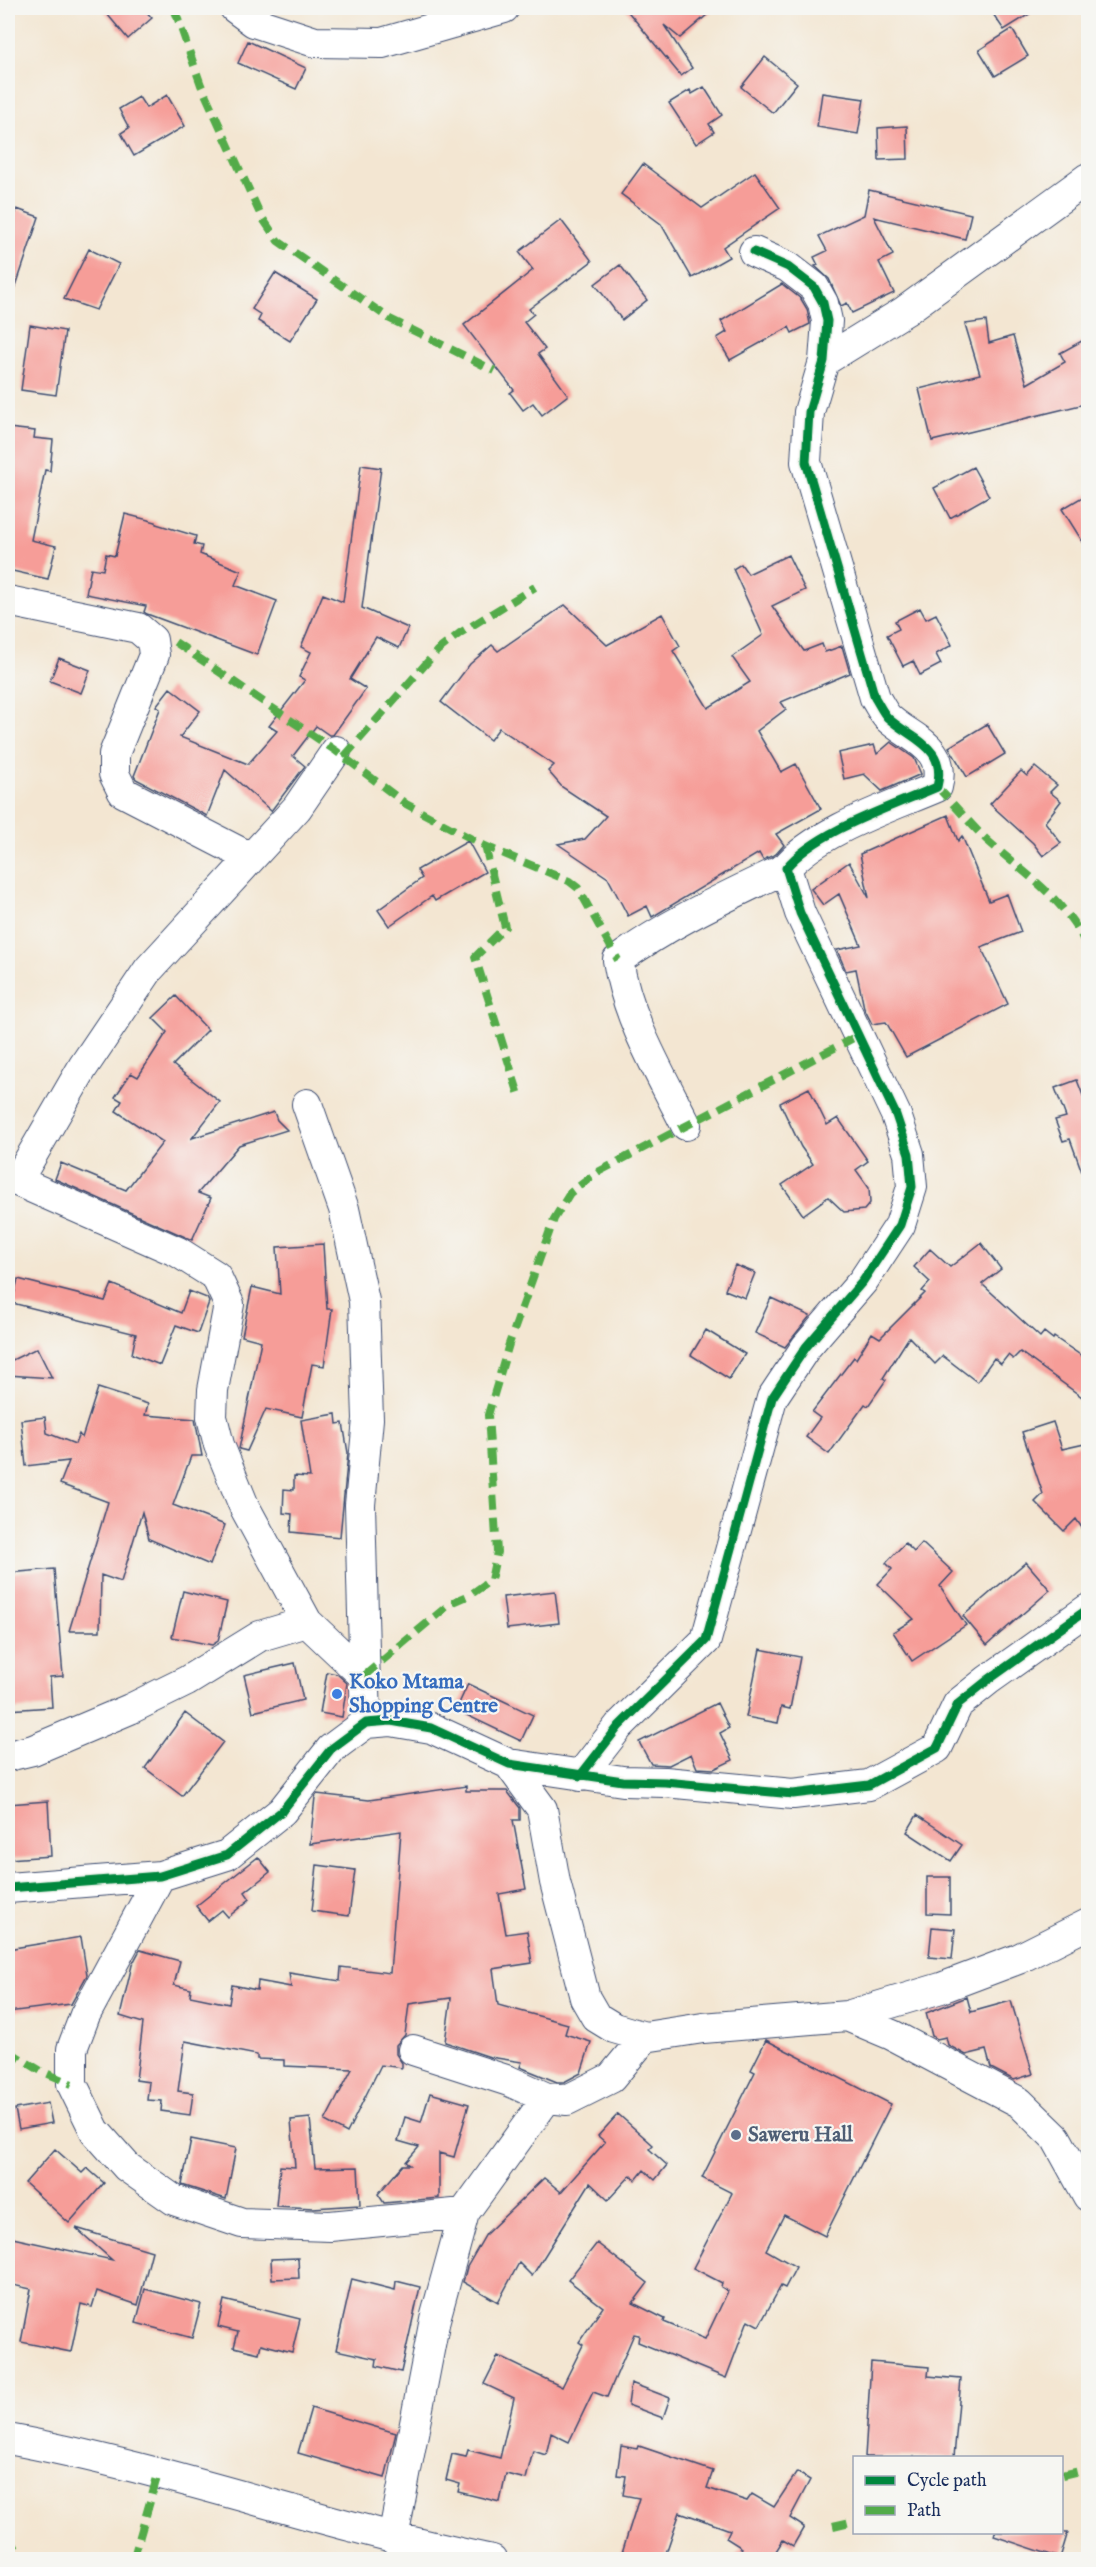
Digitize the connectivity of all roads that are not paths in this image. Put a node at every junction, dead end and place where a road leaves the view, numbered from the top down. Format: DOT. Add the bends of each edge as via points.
graph roads {
  1 [pos="235,8"];
  2 [pos="504,8"];
  3 [pos="1089,178"];
  4 [pos="754,252"];
  5 [pos="824,361"];
  6 [pos="8,601"];
  7 [pos="336,751"];
  8 [pos="251,858"];
  9 [pos="786,868"];
  10 [pos="307,1104"];
  11 [pos="686,1125"];
  12 [pos="12,1179"];
  13 [pos="1089,1610"];
  14 [pos="307,1622"];
  15 [pos="364,1676"];
  16 [pos="366,1723"];
  17 [pos="8,1756"];
  18 [pos="509,1764"];
  19 [pos="580,1776"];
  20 [pos="160,1876"];
  21 [pos="8,1888"];
  22 [pos="1089,1924"];
  23 [pos="847,2016"];
  24 [pos="645,2037"];
  25 [pos="413,2050"];
  26 [pos="547,2098"];
  27 [pos="1089,2196"];
  28 [pos="464,2213"];
  29 [pos="8,2439"];
  30 [pos="393,2538"];
  31 [pos="431,2553"];
  32 [pos="492,2559"];
  1 -- 2 [label="street" via="254,22 315,42 382,43"];
  3 -- 5 [label="street" via="905,311"];
  4 -- 5 [label="street" via="788,267 814,287 827,321"];
  5 -- 9 [label="street" via="808,412 806,462 826,534 875,698 887,717 933,754 940,773 937,786 799,852"];
  6 -- 8 [label="street" via="138,628 152,640 154,655 114,754 114,774 123,792"];
  7 -- 8 [label="street" via="297,807"];
  8 -- 12 [label="street" via="149,969"];
  9 -- 11 [label="street" via="646,939 618,960 634,1018"];
  9 -- 19 [label="street" via="800,913 896,1115 909,1154 912,1187 900,1225 863,1281 806,1347 772,1398 706,1640 619,1726"];
  10 -- 15 [label="street" via="344,1209 364,1301 368,1419 360,1505"];
  12 -- 14 [label="street" via="178,1252 216,1276 229,1304 213,1390 212,1417 219,1445 244,1506"];
  13 -- 19 [label="street" via="958,1704 938,1748 869,1785 793,1794"];
  14 -- 15 [label="street"];
  14 -- 17 [label="street" via="260,1636 187,1681 130,1709 33,1750"];
  15 -- 16 [label="street"];
  16 -- 18 [label="street" via="391,1721 431,1728"];
  16 -- 20 [label="street" via="331,1749 282,1811 227,1855"];
  18 -- 19 [label="street"];
  18 -- 24 [label="street" via="542,1809 555,1882 585,1998 596,2017 614,2028"];
  20 -- 21 [label="street"];
  20 -- 28 [label="street" via="85,2015 72,2049 72,2084 95,2131 127,2167 174,2200 242,2223 330,2226"];
  22 -- 23 [label="street" via="1018,1959 941,1988"];
  23 -- 24 [label="street"];
  23 -- 27 [label="street" via="892,2035 1019,2102 1056,2138"];
  24 -- 26 [label="street" via="611,2079 567,2100"];
  25 -- 26 [label="street" via="508,2080"];
  26 -- 28 [label="street"];
  28 -- 30 [label="street" via="435,2319"];
  29 -- 30 [label="street" via="158,2474"];
  30 -- 31 [label="street"];
  31 -- 32 [label="street"];
}
